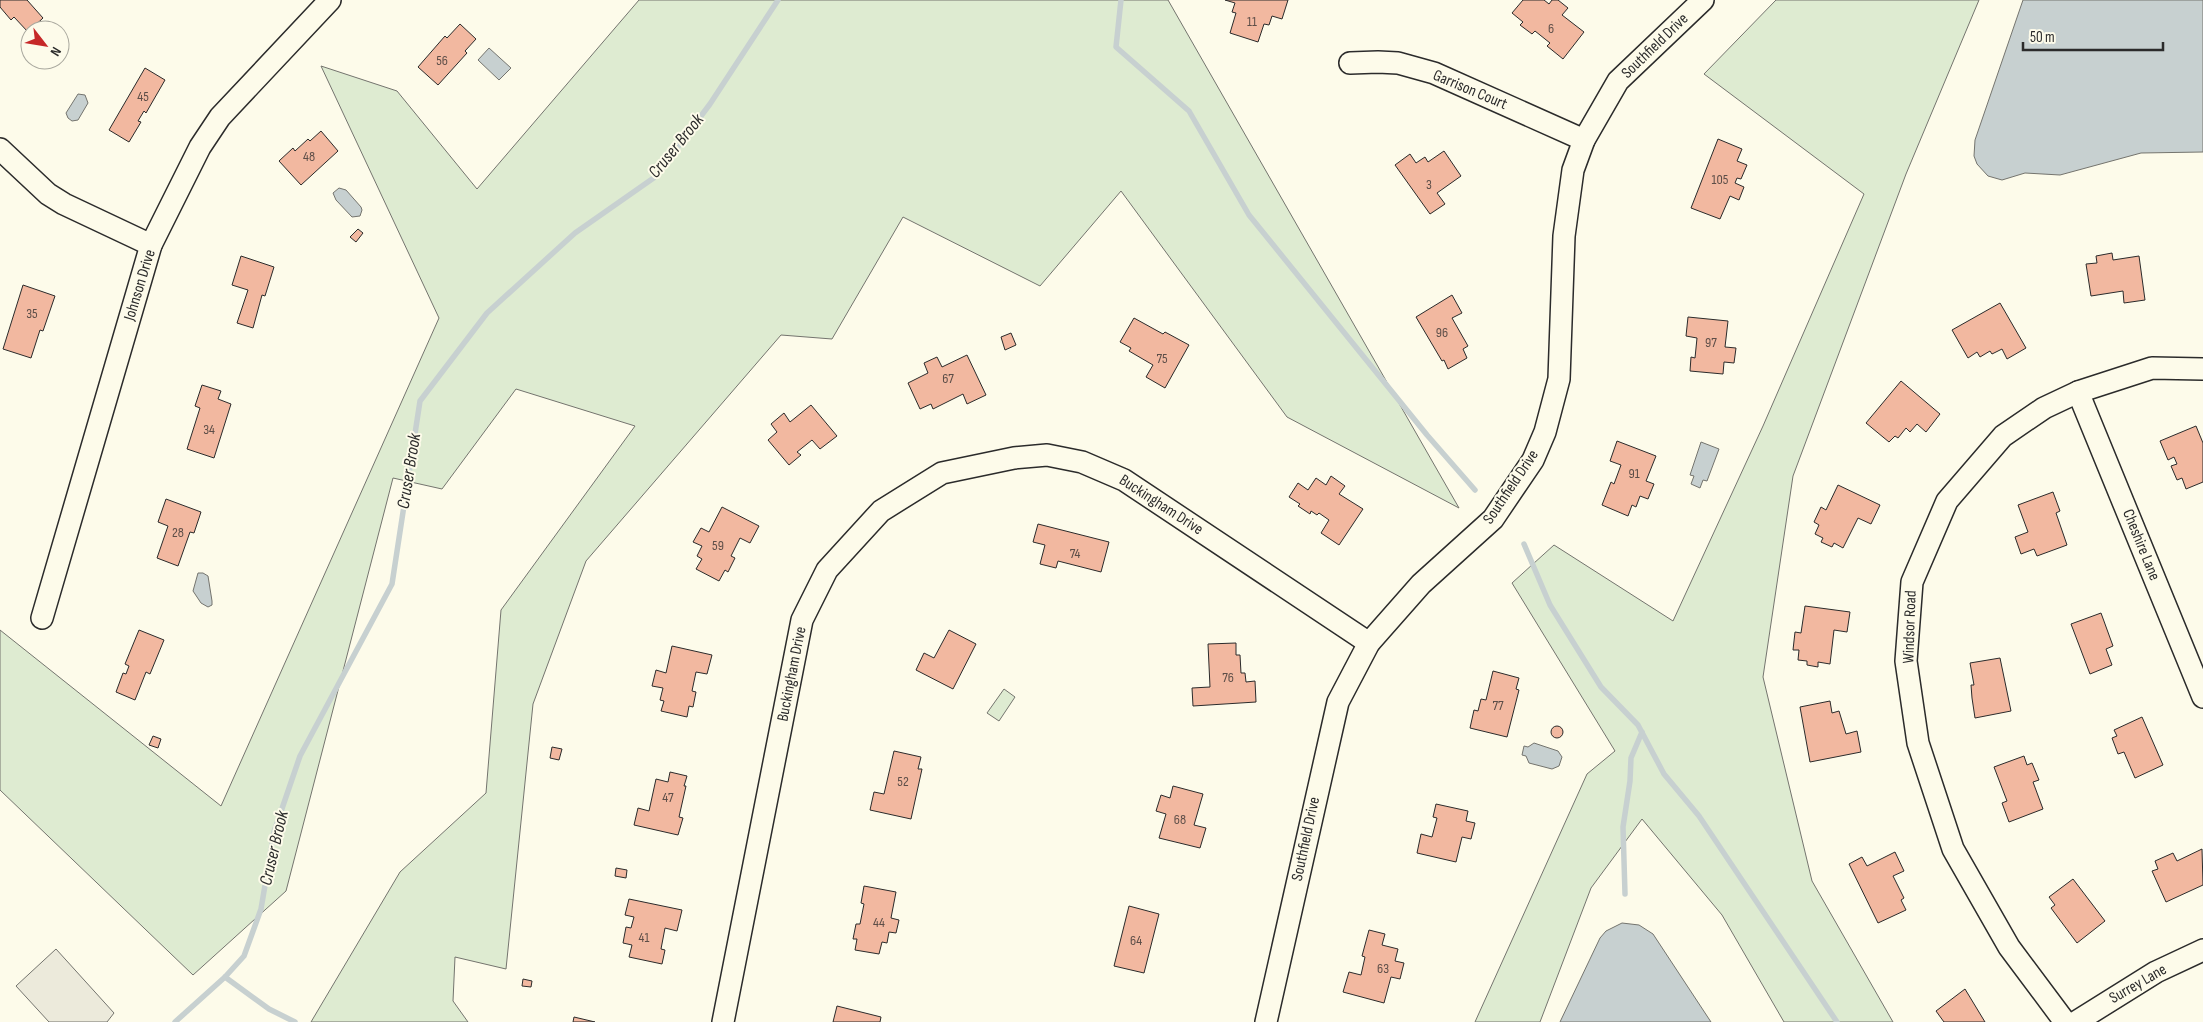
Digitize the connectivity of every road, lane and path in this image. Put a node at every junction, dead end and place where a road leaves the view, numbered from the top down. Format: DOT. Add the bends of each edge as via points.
graph roads {
  1 [pos="330,0"];
  2 [pos="1703,0"];
  3 [pos="1350,63"];
  4 [pos="1584,140"];
  5 [pos="0,149"];
  6 [pos="151,245"];
  7 [pos="2203,369"];
  8 [pos="2078,392"];
  9 [pos="42,618"];
  10 [pos="1369,643"];
  11 [pos="2203,697"];
  12 [pos="2203,950"];
  13 [pos="723,1022"];
  14 [pos="1266,1022"];
  15 [pos="2064,1022"];
  16 [pos="2076,1022"];
  1 -- 6 [label="street, Johnson Drive" via="220,118 200,147"];
  2 -- 4 [label="street, Southfield Drive" via="1618,81"];
  3 -- 4 [label="street, Garrison Court" via="1398,63 1434,73"];
  4 -- 10 [label="street, Southfield Drive" via="1573,170 1564,236 1559,379 1545,432 1533,460 1493,519 1421,584"];
  5 -- 6 [label="street" via="48,194"];
  6 -- 9 [label="street, Johnson Drive"];
  7 -- 8 [label="street, Windsor Road" via="2152,368"];
  8 -- 11 [label="street, Cheshire Lane"];
  8 -- 15 [label="street, Windsor Road" via="2044,408 2003,436 1947,501 1912,582 1906,661 1918,743 1953,849 2009,947"];
  10 -- 13 [label="street, Buckingham Drive" via="1124,480 1082,462 1047,455 1014,458 942,473 881,511 827,570 802,620"];
  10 -- 14 [label="street, Southfield Drive" via="1338,702"];
  12 -- 16 [label="street, Surrey Lane" via="2156,972"];
}
